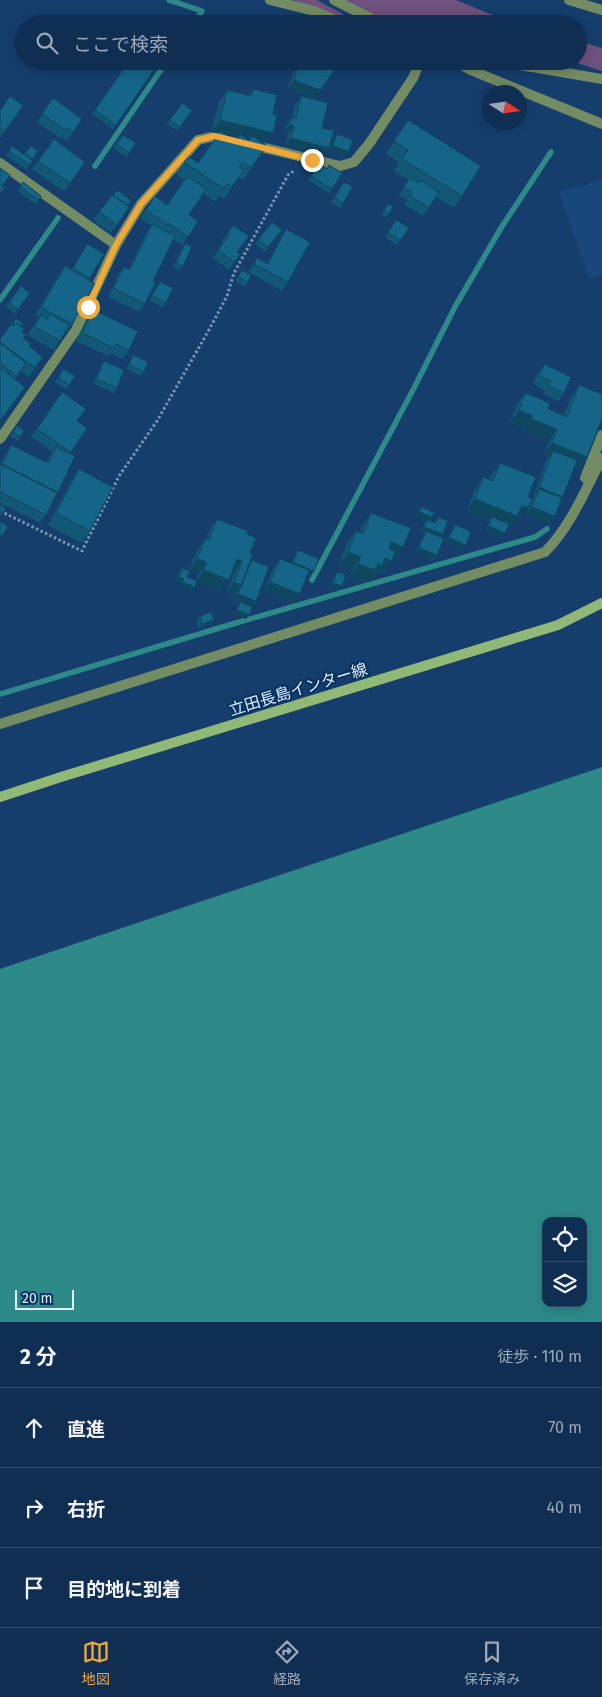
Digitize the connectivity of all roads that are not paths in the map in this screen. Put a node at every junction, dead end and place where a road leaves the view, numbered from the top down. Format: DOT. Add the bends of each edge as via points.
graph roads {
  1 [pos="270,0"];
  2 [pos="334,0"];
  3 [pos="569,0"];
  4 [pos="602,10"];
  5 [pos="322,15"];
  6 [pos="364,15"];
  7 [pos="416,70"];
  8 [pos="471,70"];
  9 [pos="547,70"];
  10 [pos="602,80"];
  11 [pos="602,124"];
  12 [pos="0,163"];
  13 [pos="116,245"];
  14 [pos="602,435"];
  15 [pos="0,439"];
  16 [pos="602,458"];
  17 [pos="568,522"];
  18 [pos="602,603"];
  19 [pos="0,724"];
  20 [pos="0,797"];
  1 -- 5 [label="street"];
  2 -- 6 [label="street"];
  3 -- 4 [label="street"];
  7 -- 13 [label="street" via="370,144 354,162 340,166 215,136 198,140 141,204"];
  8 -- 11 [label="street"];
  9 -- 10 [label="street"];
  12 -- 13 [label="street"];
  13 -- 15 [label="street" via="76,330"];
  14 -- 17 [label="street"];
  16 -- 17 [label="street"];
  17 -- 19 [label="street" via="545,552"];
  18 -- 20 [label="main road, 立田長島インター線" via="558,625"];
}
